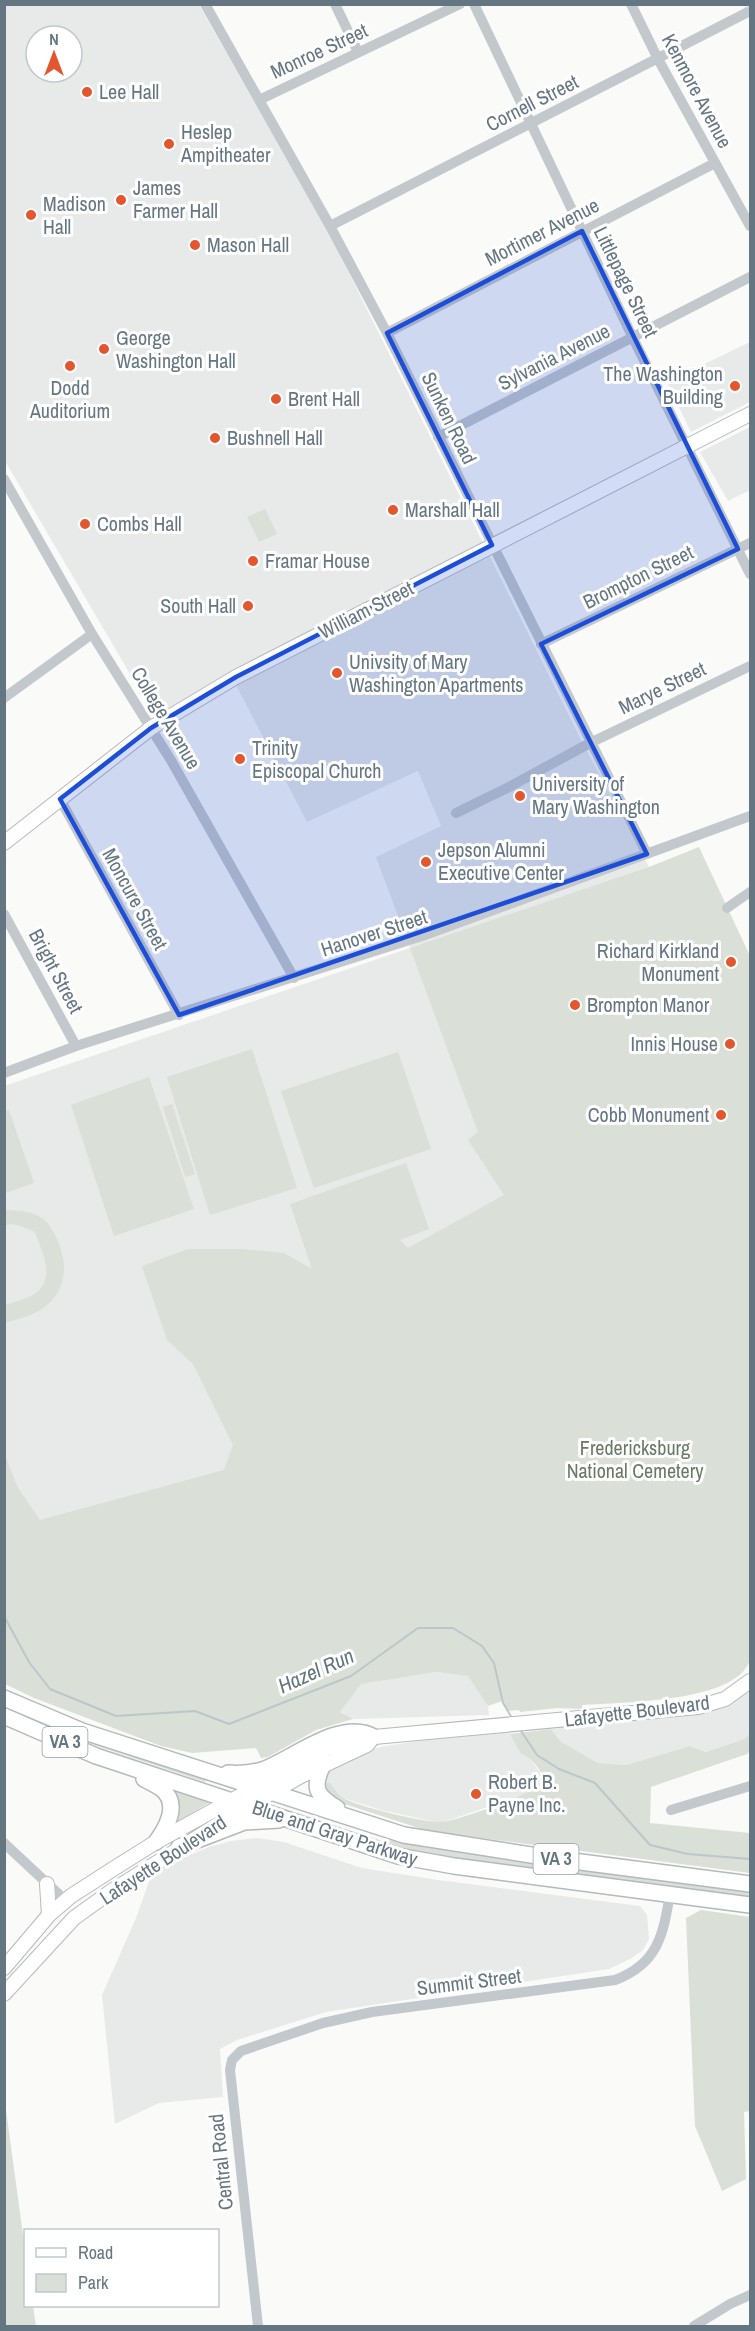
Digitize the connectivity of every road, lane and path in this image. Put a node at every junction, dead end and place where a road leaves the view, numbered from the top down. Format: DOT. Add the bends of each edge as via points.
graph roads {
  1 [pos="205,4"];
  2 [pos="335,4"];
  3 [pos="460,4"];
  4 [pos="474,4"];
  5 [pos="630,4"];
  6 [pos="750,11"];
  7 [pos="358,52"];
  8 [pos="658,59"];
  9 [pos="259,100"];
  10 [pos="531,125"];
  11 [pos="715,163"];
  12 [pos="330,226"];
  13 [pos="750,226"];
  14 [pos="582,231"];
  15 [pos="750,277"];
  16 [pos="387,333"];
  17 [pos="633,338"];
  18 [pos="750,414"];
  19 [pos="438,436"];
  20 [pos="687,448"];
  21 [pos="4,479"];
  22 [pos="750,543"];
  23 [pos="492,545"];
  24 [pos="738,549"];
  25 [pos="750,574"];
  26 [pos="92,634"];
  27 [pos="541,644"];
  28 [pos="750,666"];
  29 [pos="4,698"];
  30 [pos="151,728"];
  31 [pos="590,743"];
  32 [pos="60,800"];
  33 [pos="456,813"];
  34 [pos="750,816"];
  35 [pos="4,843"];
  36 [pos="646,854"];
  37 [pos="750,892"];
  38 [pos="727,908"];
  39 [pos="4,914"];
  40 [pos="294,978"];
  41 [pos="179,1015"];
  42 [pos="76,1047"];
  43 [pos="4,1073"];
  44 [pos="750,1681"];
  45 [pos="4,1698"];
  46 [pos="4,1716"];
  47 [pos="374,1737"];
  48 [pos="323,1765"];
  49 [pos="127,1767"];
  50 [pos="211,1773"];
  51 [pos="750,1786"];
  52 [pos="258,1787"];
  53 [pos="274,1792"];
  54 [pos="232,1800"];
  55 [pos="248,1806"];
  56 [pos="671,1810"];
  57 [pos="291,1820"];
  58 [pos="363,1822"];
  59 [pos="156,1842"];
  60 [pos="4,1843"];
  61 [pos="179,1847"];
  62 [pos="46,1884"];
  63 [pos="750,1884"];
  64 [pos="670,1894"];
  65 [pos="65,1900"];
  66 [pos="750,1905"];
  67 [pos="49,1914"];
  68 [pos="67,1926"];
  69 [pos="4,1968"];
  70 [pos="4,1994"];
  71 [pos="230,2065"];
  72 [pos="750,2295"];
  73 [pos="258,2326"];
  74 [pos="694,2326"];
  1 -- 9 [label="street, Sunken Road"];
  2 -- 7 [label="street"];
  3 -- 7 [label="street, Monroe Street"];
  4 -- 10 [label="street, Littlepage Street"];
  5 -- 8 [label="street, Kenmore Avenue"];
  6 -- 8 [label="street, Cornell Street"];
  7 -- 9 [label="street, Monroe Street"];
  8 -- 10 [label="street, Cornell Street"];
  8 -- 11 [label="street, Kenmore Avenue"];
  9 -- 12 [label="street, Sunken Road"];
  10 -- 12 [label="street, Cornell Street"];
  10 -- 14 [label="street, Littlepage Street"];
  11 -- 13 [label="street, Kenmore Avenue"];
  11 -- 14 [label="street, Mortimer Avenue"];
  12 -- 16 [label="street, Sunken Road"];
  14 -- 16 [label="street, Mortimer Avenue"];
  14 -- 17 [label="street, Littlepage Street"];
  15 -- 17 [label="street, Sylvania Avenue"];
  16 -- 19 [label="street, Sunken Road"];
  17 -- 19 [label="street, Sylvania Avenue"];
  17 -- 20 [label="street, Littlepage Street"];
  18 -- 20 [label="main road, William Street"];
  19 -- 23 [label="street, Sunken Road"];
  20 -- 23 [label="main road, William Street"];
  20 -- 24 [label="street, Littlepage Street"];
  21 -- 26 [label="street, College Avenue"];
  22 -- 24 [label="street, Brompton Street"];
  23 -- 27 [label="street, Sunken Road"];
  23 -- 30 [label="main road, William Street" via="236,677"];
  24 -- 25 [label="street, Littlepage Street"];
  24 -- 27 [label="street, Brompton Street"];
  26 -- 29 [label="street"];
  26 -- 30 [label="street, College Avenue"];
  27 -- 31 [label="street, Sunken Road"];
  28 -- 31 [label="street, Marye Street"];
  30 -- 32 [label="main road, William Street"];
  30 -- 40 [label="street, College Avenue"];
  31 -- 33 [label="street, Marye Street"];
  31 -- 36 [label="street, Sunken Road"];
  32 -- 35 [label="main road, William Street"];
  32 -- 41 [label="street, Moncure Street"];
  34 -- 36 [label="street, Hanover Street"];
  36 -- 40 [label="street, Hanover Street" via="456,925"];
  37 -- 38 [label="street"];
  39 -- 42 [label="street, Bright Street"];
  40 -- 41 [label="street, Hanover Street"];
  41 -- 42 [label="street, Hanover Street"];
  42 -- 43 [label="street, Hanover Street"];
  44 -- 47 [label="main road, Lafayette Boulevard" via="725,1699 698,1707"];
  45 -- 50 [label="highway, Blue and Gray Parkway / VA 3" via="82,1731"];
  46 -- 49 [label="highway, Blue and Gray Parkway / VA 3"];
  47 -- 48 [label="main road, Lafayette Boulevard" via="367,1745"];
  47 -- 50 [label="highway" via="367,1733 336,1735 263,1770"];
  47 -- 52 [label="main road, Lafayette Boulevard" via="327,1748"];
  48 -- 53 [label="main road, Lafayette Boulevard"];
  48 -- 58 [label="highway" via="317,1781 319,1794"];
  49 -- 54 [label="highway, Blue and Gray Parkway / VA 3"];
  49 -- 59 [label="highway" via="161,1788 169,1798 170,1818"];
  50 -- 52 [label="highway, Blue and Gray Parkway / VA 3"];
  51 -- 56 [label="street"];
  52 -- 53 [label="highway, Blue and Gray Parkway / VA 3"];
  52 -- 54 [label="main road, Lafayette Boulevard"];
  53 -- 55 [label="main road, Lafayette Boulevard"];
  53 -- 58 [label="highway, Blue and Gray Parkway / VA 3"];
  54 -- 55 [label="highway, Blue and Gray Parkway / VA 3"];
  54 -- 59 [label="main road, Lafayette Boulevard"];
  55 -- 57 [label="highway, Blue and Gray Parkway / VA 3"];
  55 -- 61 [label="main road, Lafayette Boulevard"];
  57 -- 61 [label="highway" via="244,1822"];
  57 -- 64 [label="highway, Blue and Gray Parkway / VA 3" via="426,1862"];
  58 -- 63 [label="highway, Blue and Gray Parkway / VA 3" via="437,1842"];
  59 -- 65 [label="main road, Lafayette Boulevard"];
  60 -- 62 [label="street"];
  61 -- 68 [label="main road, Lafayette Boulevard"];
  62 -- 65 [label="street"];
  62 -- 67 [label="main road"];
  64 -- 66 [label="highway, Blue and Gray Parkway / VA 3"];
  64 -- 71 [label="street, Summit Street" via="659,1944 644,1964 624,1977 606,1983 345,2018 241,2051"];
  65 -- 67 [label="main road, Lafayette Boulevard"];
  65 -- 68 [label="main road" via="71,1912"];
  67 -- 69 [label="main road, Lafayette Boulevard"];
  68 -- 70 [label="main road, Lafayette Boulevard"];
  71 -- 73 [label="street, Central Road"];
  72 -- 74 [label="street"];
}
